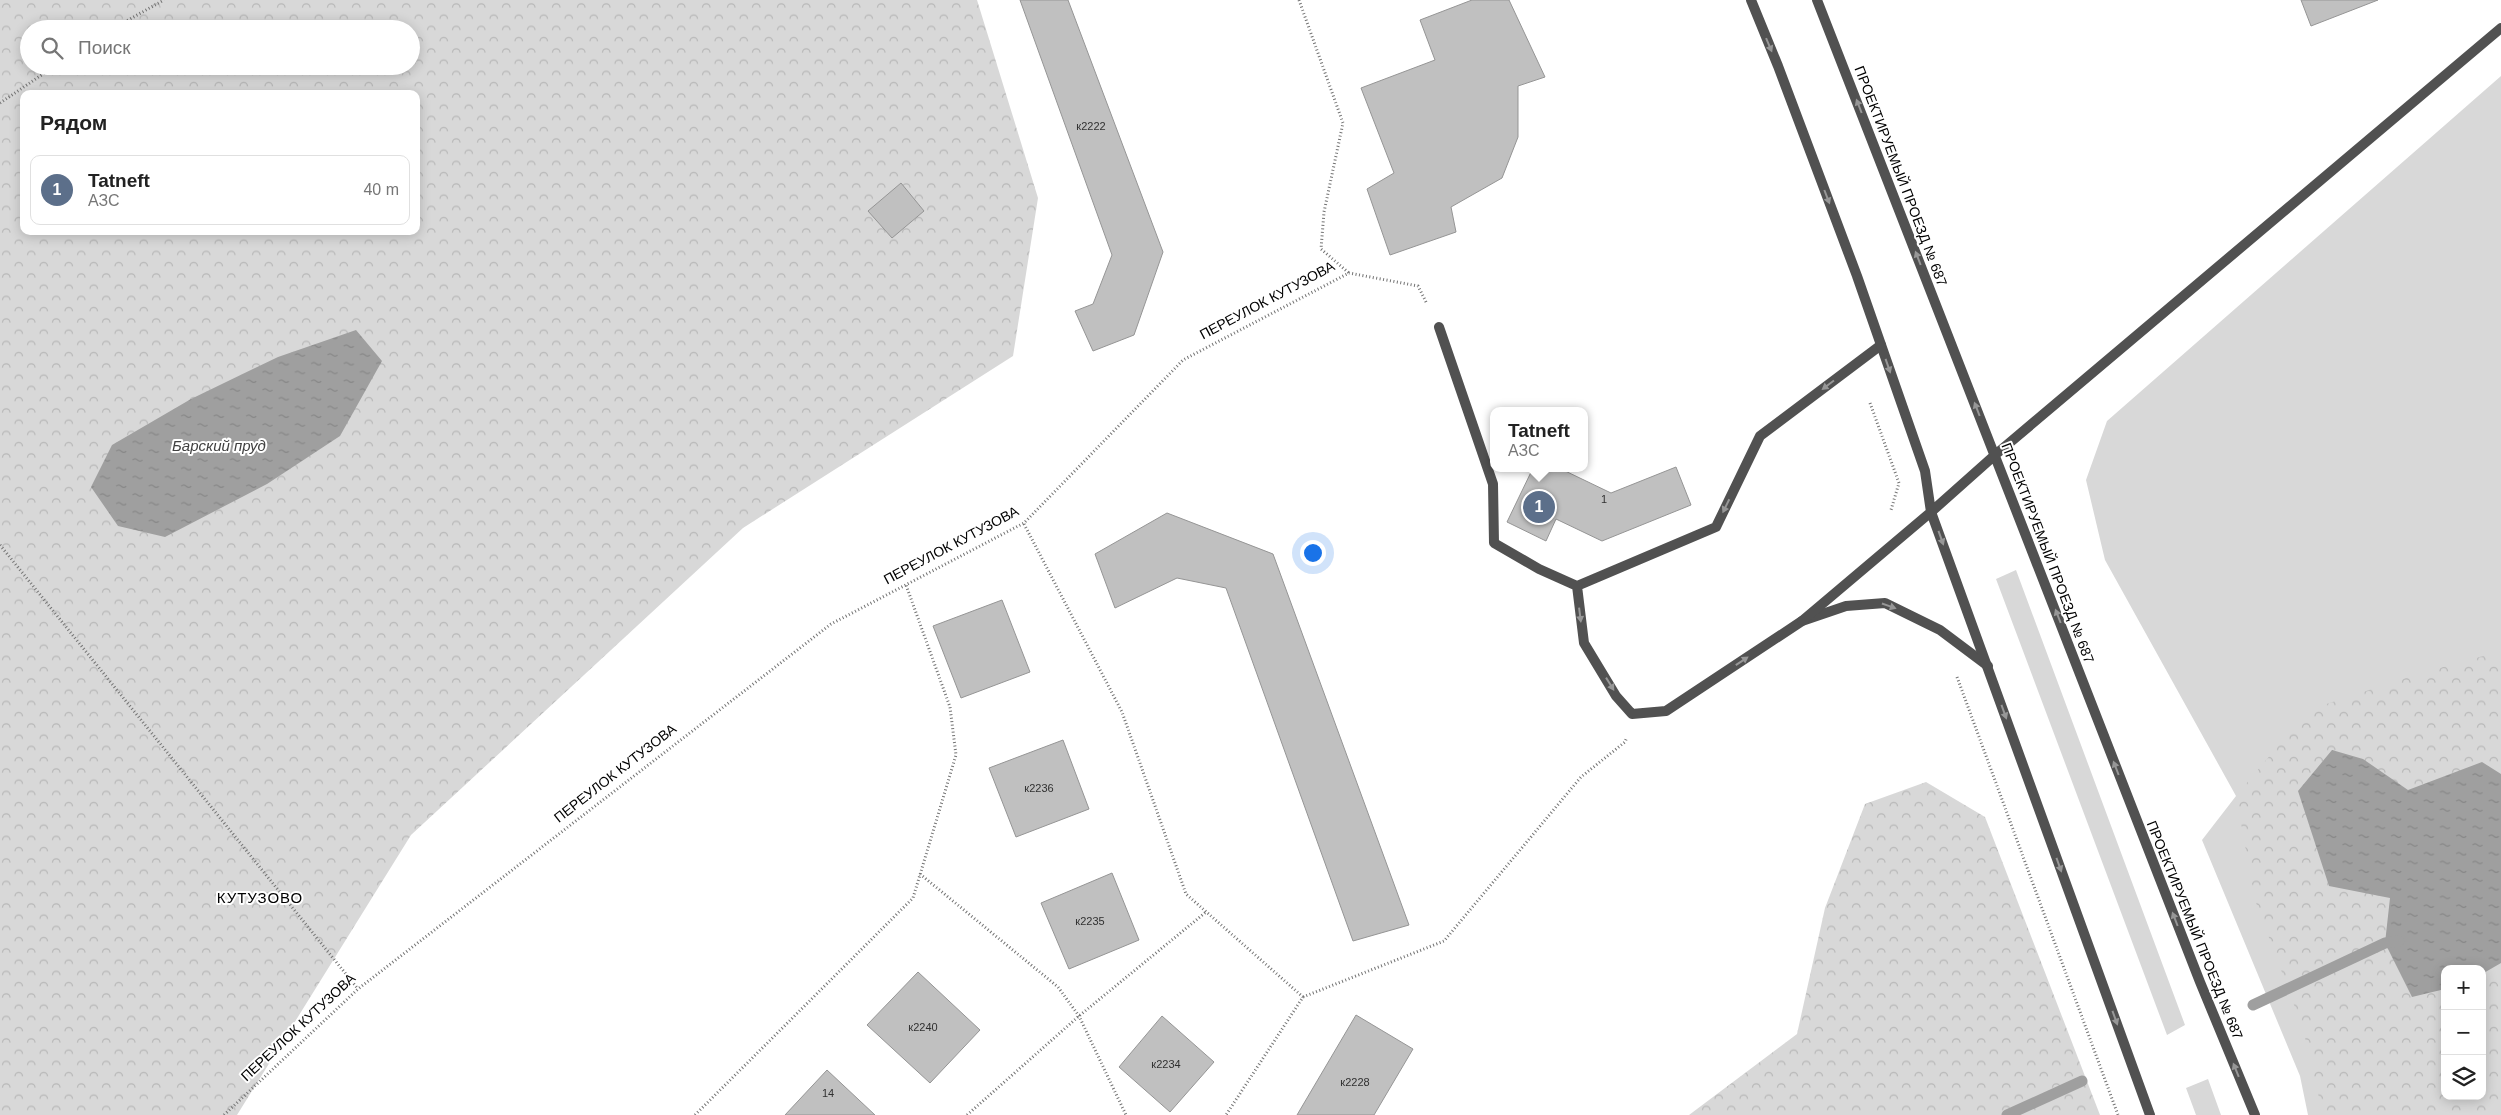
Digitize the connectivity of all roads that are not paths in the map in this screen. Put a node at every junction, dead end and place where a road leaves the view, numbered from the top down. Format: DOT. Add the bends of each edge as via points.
graph roads {
  1 [pos="1750,0"];
  2 [pos="1817,0"];
  3 [pos="2501,28"];
  4 [pos="1439,327"];
  5 [pos="1881,345"];
  6 [pos="1995,455"];
  7 [pos="1931,512"];
  8 [pos="1577,586"];
  9 [pos="1802,621"];
  10 [pos="1988,666"];
  11 [pos="2150,1115"];
  12 [pos="2255,1115"];
  1 -- 5 [label="street, one-way" via="1785,84"];
  6 -- 2 [label="street, ПРОЕКТИРУЕМЫЙ ПРОЕЗД № 687, one-way"];
  3 -- 6 [label="street"];
  4 -- 8 [label="street" via="1492,484 1494,543"];
  5 -- 7 [label="street, one-way" via="1925,471"];
  5 -- 8 [label="street, one-way" via="1760,436 1716,527"];
  6 -- 7 [label="street"];
  12 -- 6 [label="street, ПРОЕКТИРУЕМЫЙ ПРОЕЗД № 687, one-way"];
  7 -- 9 [label="street"];
  7 -- 10 [label="street, one-way"];
  8 -- 9 [label="street, one-way" via="1584,643 1616,696 1632,714 1666,711"];
  9 -- 10 [label="street, one-way" via="1846,606 1885,603 1940,630"];
  10 -- 11 [label="street, one-way"];
}
